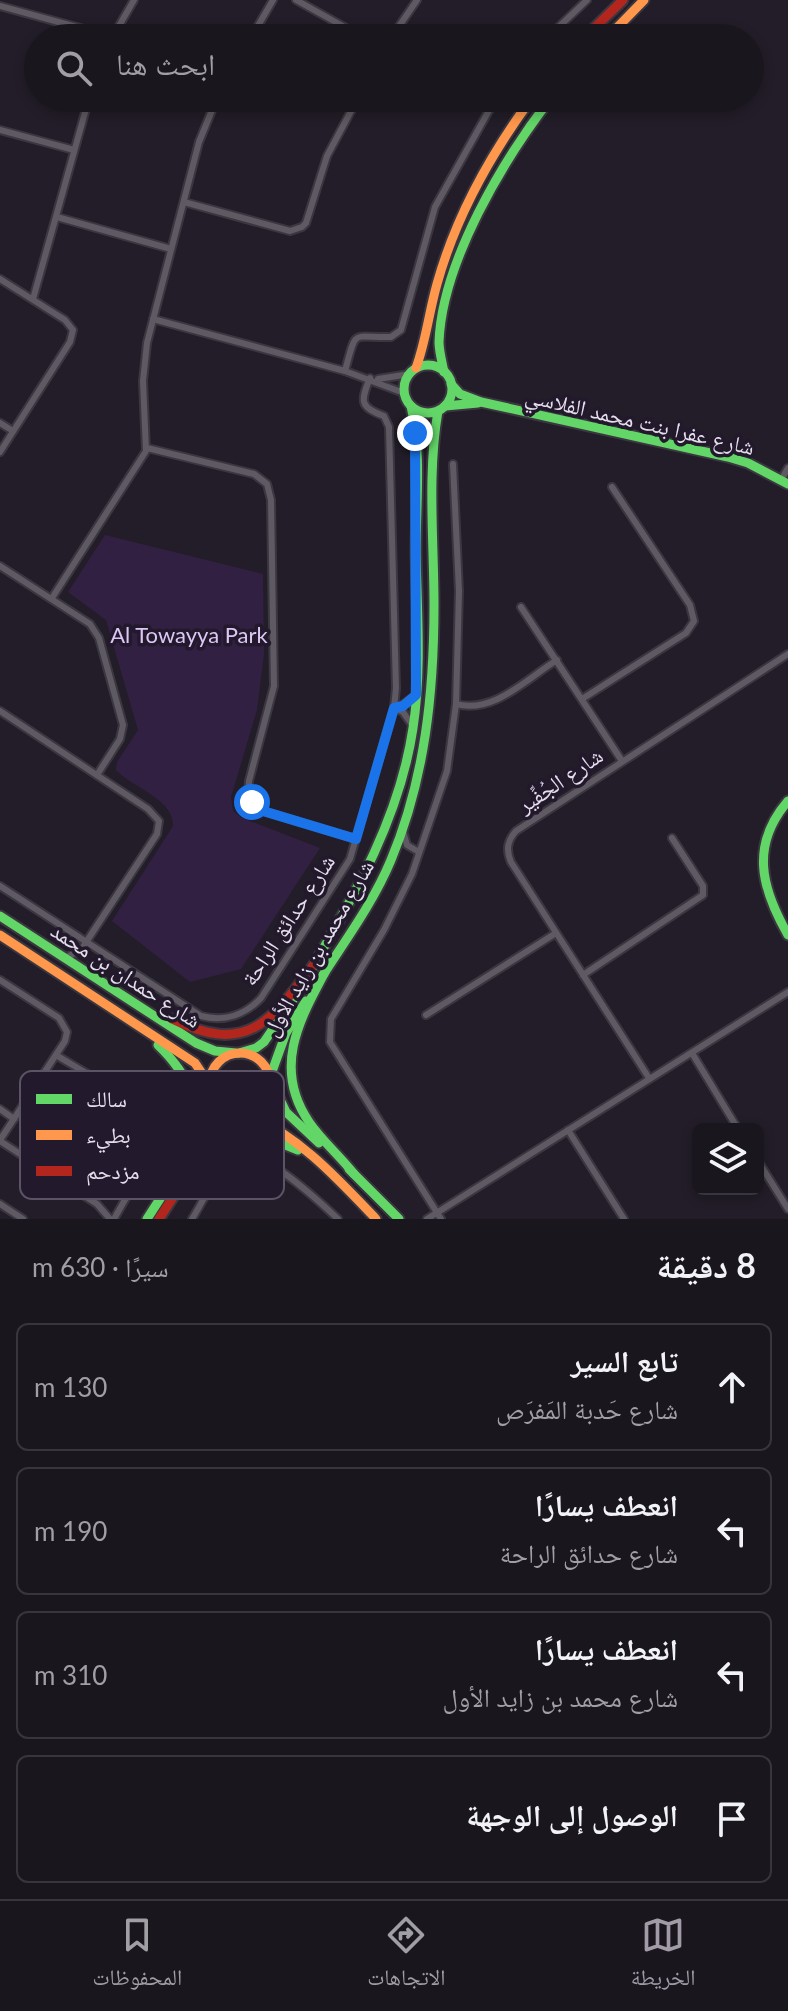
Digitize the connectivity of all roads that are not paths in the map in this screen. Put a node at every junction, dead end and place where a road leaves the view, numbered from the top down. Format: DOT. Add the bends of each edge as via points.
graph roads {
  1 [pos="134,0"];
  2 [pos="273,0"];
  3 [pos="296,0"];
  4 [pos="417,0"];
  5 [pos="587,0"];
  6 [pos="623,0"];
  7 [pos="644,0"];
  8 [pos="0,6"];
  9 [pos="63,24"];
  10 [pos="120,24"];
  11 [pos="259,24"];
  12 [pos="339,24"];
  13 [pos="401,24"];
  14 [pos="562,24"];
  15 [pos="598,24"];
  16 [pos="621,24"];
  17 [pos="85,112"];
  18 [pos="210,112"];
  19 [pos="351,112"];
  20 [pos="488,112"];
  21 [pos="523,112"];
  22 [pos="541,112"];
  23 [pos="0,130"];
  24 [pos="74,150"];
  25 [pos="184,202"];
  26 [pos="57,217"];
  27 [pos="171,249"];
  28 [pos="0,279"];
  29 [pos="33,299"];
  30 [pos="153,319"];
  31 [pos="345,371"];
  32 [pos="413,371"];
  33 [pos="444,372"];
  34 [pos="370,378"];
  35 [pos="451,384"];
  36 [pos="404,393"];
  37 [pos="481,402"];
  38 [pos="411,406"];
  39 [pos="442,409"];
  40 [pos="0,423"];
  41 [pos="13,431"];
  42 [pos="147,448"];
  43 [pos="0,452"];
  44 [pos="453,464"];
  45 [pos="788,468"];
  46 [pos="785,482"];
  47 [pos="612,487"];
  48 [pos="0,566"];
  49 [pos="52,598"];
  50 [pos="521,607"];
  51 [pos="788,654"];
  52 [pos="557,660"];
  53 [pos="416,695"];
  54 [pos="582,699"];
  55 [pos="456,704"];
  56 [pos="396,708"];
  57 [pos="0,711"];
  58 [pos="413,726"];
  59 [pos="622,761"];
  60 [pos="97,775"];
  61 [pos="788,801"];
  62 [pos="402,828"];
  63 [pos="672,838"];
  64 [pos="356,839"];
  65 [pos="416,850"];
  66 [pos="392,857"];
  67 [pos="0,886"];
  68 [pos="0,916"];
  69 [pos="556,933"];
  70 [pos="0,935"];
  71 [pos="788,935"];
  72 [pos="86,943"];
  73 [pos="81,950"];
  74 [pos="65,958"];
  75 [pos="315,963"];
  76 [pos="81,968"];
  77 [pos="325,972"];
  78 [pos="583,975"];
  79 [pos="0,980"];
  80 [pos="788,992"];
  81 [pos="132,1001"];
  82 [pos="120,1013"];
  83 [pos="426,1015"];
  84 [pos="237,1053"];
  85 [pos="692,1053"];
  86 [pos="56,1055"];
  87 [pos="46,1071"];
  88 [pos="81,1071"];
  89 [pos="182,1071"];
  90 [pos="200,1071"];
  91 [pos="214,1071"];
  92 [pos="267,1071"];
  93 [pos="272,1071"];
  94 [pos="649,1078"];
  95 [pos="284,1108"];
  96 [pos="0,1109"];
  97 [pos="20,1110"];
  98 [pos="14,1119"];
  99 [pos="734,1123"];
  100 [pos="568,1130"];
  101 [pos="284,1134"];
  102 [pos="0,1141"];
  103 [pos="284,1145"];
  104 [pos="20,1154"];
  105 [pos="309,1155"];
  106 [pos="764,1171"];
  107 [pos="354,1174"];
  108 [pos="284,1175"];
  109 [pos="89,1199"];
  110 [pos="125,1199"];
  111 [pos="164,1199"];
  112 [pos="169,1199"];
  113 [pos="205,1199"];
  114 [pos="0,1204"];
  115 [pos="788,1209"];
  116 [pos="439,1216"];
  117 [pos="23,1219"];
  118 [pos="112,1219"];
  119 [pos="147,1219"];
  120 [pos="159,1219"];
  121 [pos="192,1219"];
  122 [pos="338,1219"];
  123 [pos="376,1219"];
  124 [pos="399,1219"];
  125 [pos="427,1219"];
  126 [pos="624,1219"];
  1 -- 10 [label="street"];
  2 -- 11 [label="street"];
  3 -- 12 [label="street"];
  4 -- 13 [label="street"];
  5 -- 14 [label="street"];
  6 -- 15 [label="main road"];
  7 -- 16 [label="main road"];
  8 -- 9 [label="street"];
  17 -- 24 [label="street"];
  18 -- 25 [label="street"];
  19 -- 25 [label="street" via="327,156 302,227 290,231"];
  20 -- 31 [label="street" via="429,222 401,330 391,337 358,337"];
  21 -- 32 [label="main road" via="460,216"];
  22 -- 33 [label="main road" via="486,197 461,255 439,335"];
  23 -- 24 [label="street"];
  24 -- 26 [label="street"];
  25 -- 27 [label="street"];
  26 -- 27 [label="street"];
  26 -- 29 [label="street"];
  27 -- 30 [label="street"];
  28 -- 29 [label="street"];
  29 -- 41 [label="street" via="71,324 73,336"];
  30 -- 31 [label="street"];
  30 -- 42 [label="street" via="144,358"];
  31 -- 34 [label="street"];
  32 -- 33 [label="main road" via="431,366"];
  32 -- 34 [label="street"];
  32 -- 36 [label="main road"];
  33 -- 35 [label="main road"];
  34 -- 36 [label="street"];
  34 -- 56 [label="street, شارع حدائق الراحة" via="364,405 384,416 389,427"];
  35 -- 37 [label="main road, شارع عفرا بنت محمد الفلاسي"];
  35 -- 39 [label="main road" via="450,400"];
  36 -- 38 [label="main road"];
  37 -- 39 [label="main road, شارع عفرا بنت محمد الفلاسي"];
  37 -- 46 [label="main road, شارع عفرا بنت محمد الفلاسي" via="728,457"];
  38 -- 39 [label="main road" via="424,413"];
  38 -- 53 [label="main road, شارع محمد بن زايد الأول"];
  39 -- 62 [label="main road, شارع محمد بن زايد الأول" via="431,450 431,693 422,757"];
  40 -- 41 [label="street"];
  41 -- 43 [label="street"];
  42 -- 49 [label="street"];
  42 -- 64 [label="street" via="254,474 267,484 274,686 248,794 263,811"];
  44 -- 55 [label="street" via="459,591"];
  45 -- 46 [label="street"];
  47 -- 54 [label="street" via="690,605 694,621 686,633"];
  48 -- 49 [label="street"];
  49 -- 60 [label="street" via="96,633 123,725"];
  50 -- 52 [label="street"];
  51 -- 59 [label="street, شارع الجُفِّير"];
  52 -- 54 [label="street"];
  52 -- 55 [label="street" via="492,703"];
  53 -- 56 [label="street"];
  53 -- 58 [label="main road, شارع محمد بن زايد الأول"];
  54 -- 59 [label="street"];
  55 -- 65 [label="street" via="447,771"];
  56 -- 58 [label="street"];
  56 -- 64 [label="street, شارع حدائق الراحة"];
  57 -- 60 [label="street"];
  58 -- 75 [label="main road, شارع محمد بن زايد الأول" via="378,851"];
  59 -- 69 [label="street, شارع الجُفِّير" via="516,831 508,843 511,862"];
  60 -- 72 [label="street" via="155,815 160,828"];
  61 -- 71 [label="main road" via="768,830 762,863 769,899"];
  62 -- 65 [label="street" via="405,841"];
  62 -- 66 [label="main road, شارع محمد بن زايد الأول"];
  63 -- 78 [label="street" via="703,886 703,895"];
  64 -- 72 [label="street, شارع حدائق الراحة" via="342,872 261,998 232,1017 213,1019 189,1010"];
  65 -- 66 [label="street"];
  65 -- 116 [label="street" via="400,898 328,1031"];
  66 -- 77 [label="main road, شارع محمد بن زايد الأول"];
  67 -- 72 [label="street, شارع حدائق الراحة"];
  68 -- 74 [label="main road, شارع حمدان بن محمد"];
  69 -- 78 [label="street, شارع الجُفِّير"];
  69 -- 83 [label="street"];
  70 -- 82 [label="main road, شارع حمدان بن محمد"];
  72 -- 73 [label="street"];
  73 -- 74 [label="street"];
  73 -- 76 [label="street"];
  74 -- 76 [label="main road, شارع حمدان بن محمد"];
  75 -- 81 [label="main road" via="264,1024 231,1037 194,1031"];
  75 -- 84 [label="main road, شارع محمد بن زايد الأول" via="271,1034 256,1048"];
  76 -- 81 [label="main road, شارع حمدان بن محمد"];
  77 -- 93 [label="main road, شارع محمد بن زايد الأول" via="286,1033"];
  77 -- 107 [label="main road" via="298,1022 290,1052 291,1079 308,1121"];
  78 -- 94 [label="street, شارع الجُفِّير"];
  79 -- 86 [label="street" via="65,1024 67,1037"];
  80 -- 85 [label="street"];
  81 -- 84 [label="main road, شارع حمدان بن محمد" via="202,1046"];
  82 -- 89 [label="main road"];
  82 -- 90 [label="main road, شارع حمدان بن محمد"];
  84 -- 91 [label="main road" via="217,1063"];
  84 -- 92 [label="main road" via="256,1058"];
  85 -- 94 [label="street"];
  85 -- 99 [label="street"];
  86 -- 87 [label="street"];
  86 -- 88 [label="street"];
  94 -- 100 [label="street"];
  95 -- 107 [label="main road"];
  96 -- 98 [label="street"];
  97 -- 98 [label="street"];
  98 -- 102 [label="street"];
  100 -- 116 [label="street"];
  100 -- 126 [label="street"];
  101 -- 105 [label="main road"];
  102 -- 104 [label="street"];
  103 -- 105 [label="main road"];
  105 -- 123 [label="main road"];
  106 -- 115 [label="street"];
  107 -- 124 [label="main road"];
  108 -- 122 [label="street"];
  109 -- 118 [label="street"];
  110 -- 118 [label="street"];
  111 -- 119 [label="main road"];
  112 -- 120 [label="main road"];
  113 -- 121 [label="street"];
  114 -- 117 [label="street"];
  116 -- 125 [label="street"];
}
